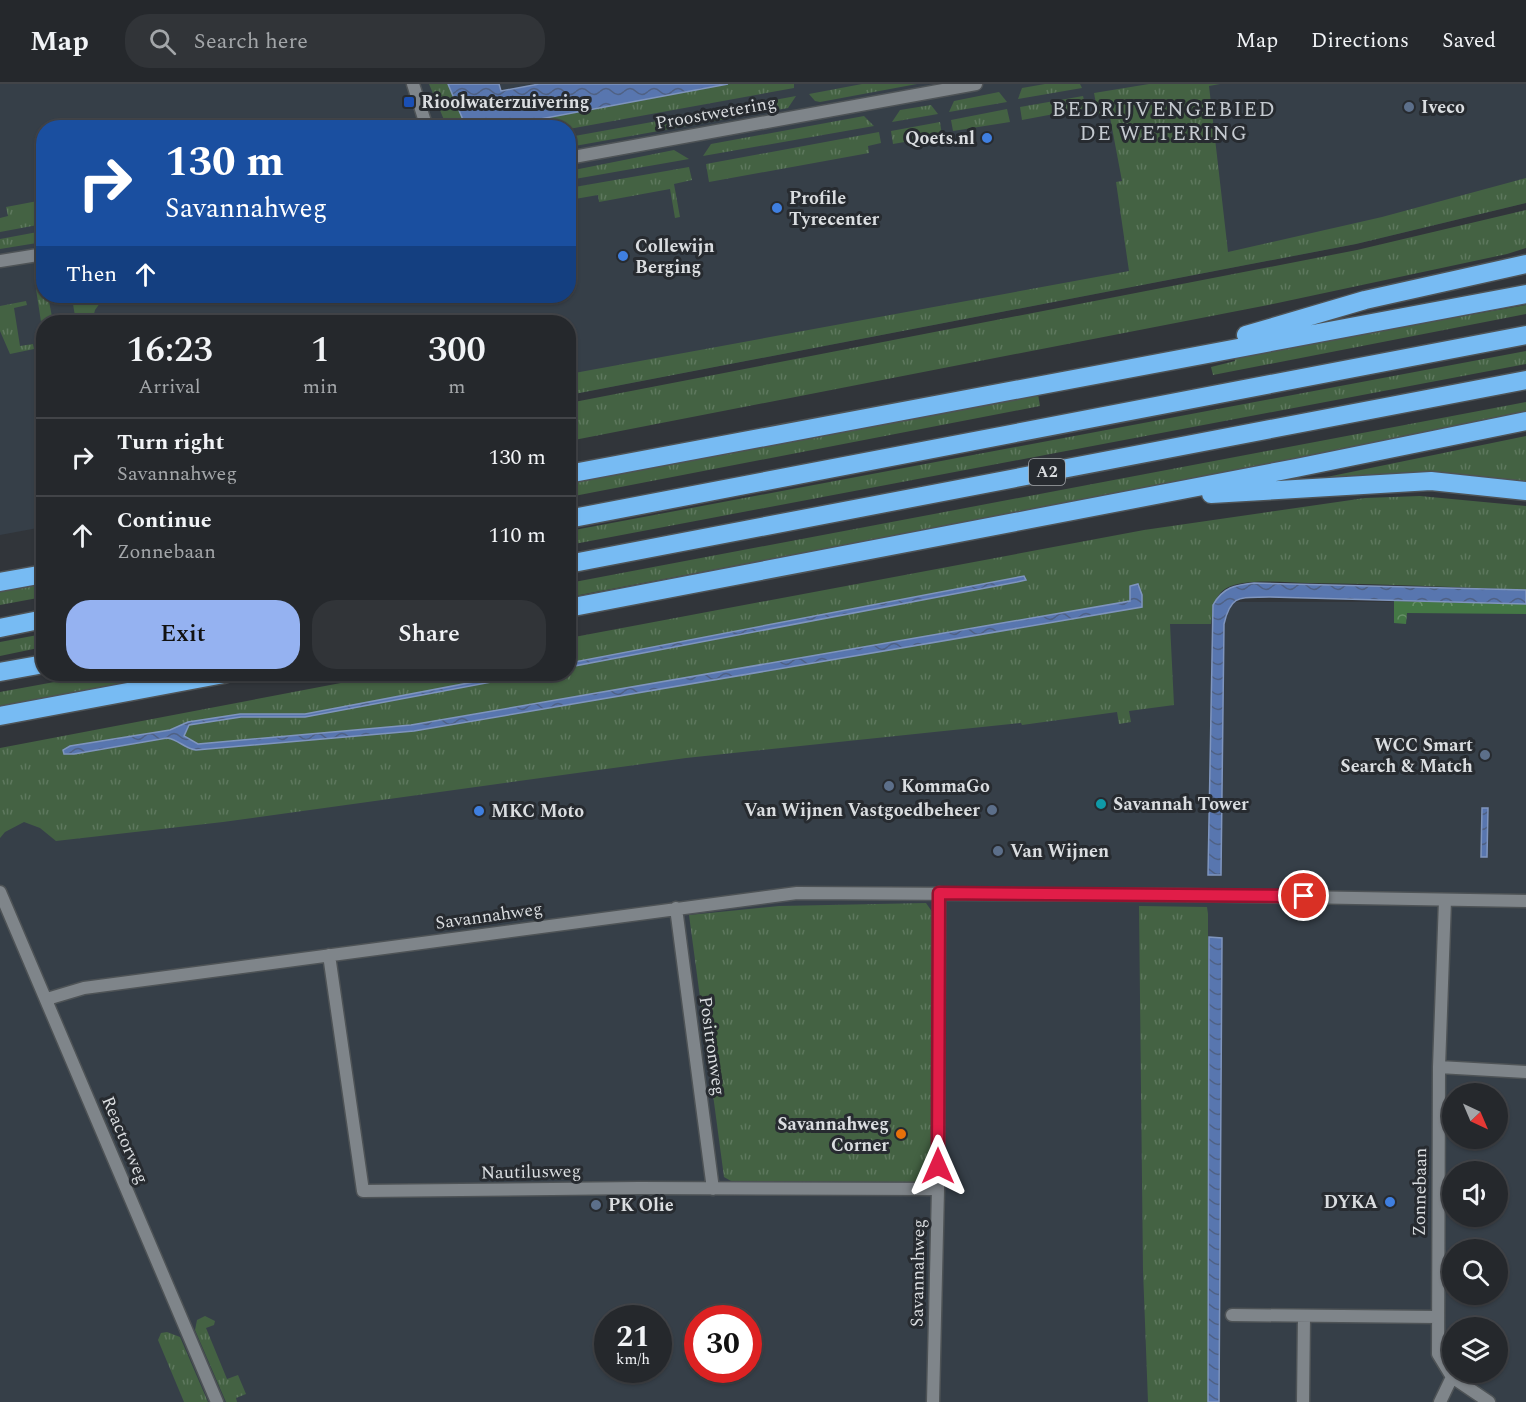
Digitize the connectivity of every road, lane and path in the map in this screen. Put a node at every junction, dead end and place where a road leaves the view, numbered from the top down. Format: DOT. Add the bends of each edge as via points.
graph roads {
  1 [pos="413,84"];
  2 [pos="976,84"];
  3 [pos="424,120"];
  4 [pos="576,157"];
  5 [pos="36,255"];
  6 [pos="0,261"];
  7 [pos="1526,264"];
  8 [pos="1526,294"];
  9 [pos="1526,335"];
  10 [pos="1140,365"];
  11 [pos="1526,380"];
  12 [pos="1526,421"];
  13 [pos="576,472"];
  14 [pos="1526,491"];
  15 [pos="1153,496"];
  16 [pos="576,517"];
  17 [pos="576,562"];
  18 [pos="36,575"];
  19 [pos="0,582"];
  20 [pos="576,606"];
  21 [pos="36,620"];
  22 [pos="0,627"];
  23 [pos="36,665"];
  24 [pos="0,672"];
  25 [pos="187,681"];
  26 [pos="0,716"];
  27 [pos="0,892"];
  28 [pos="939,893"];
  29 [pos="1445,900"];
  30 [pos="1526,902"];
  31 [pos="676,908"];
  32 [pos="329,955"];
  33 [pos="47,999"];
  34 [pos="1439,1067"];
  35 [pos="1526,1072"];
  36 [pos="713,1189"];
  37 [pos="938,1189"];
  38 [pos="1232,1315"];
  39 [pos="1304,1317"];
  40 [pos="1437,1317"];
  41 [pos="1442,1360"];
  42 [pos="1449,1383"];
  43 [pos="1461,1383"];
  44 [pos="217,1402"];
  45 [pos="933,1402"];
  46 [pos="1303,1402"];
  47 [pos="1440,1402"];
  48 [pos="1489,1402"];
  1 -- 3 [label="street"];
  2 -- 4 [label="street, Proostwetering"];
  5 -- 6 [label="street"];
  7 -- 10 [label="highway" via="1365,300"];
  8 -- 10 [label="highway"];
  9 -- 16 [label="highway"];
  10 -- 13 [label="highway"];
  11 -- 17 [label="highway, A2"];
  12 -- 15 [label="highway"];
  14 -- 15 [label="highway" via="1484,484 1413,481 1299,491"];
  15 -- 20 [label="highway"];
  18 -- 19 [label="highway"];
  21 -- 22 [label="highway"];
  23 -- 24 [label="highway"];
  25 -- 26 [label="highway"];
  27 -- 33 [label="street, Reactorweg"];
  28 -- 29 [label="street, Savannahweg"];
  28 -- 31 [label="street, Savannahweg" via="797,893"];
  28 -- 37 [label="street, Savannahweg"];
  29 -- 30 [label="street"];
  29 -- 34 [label="street, Zonnebaan"];
  31 -- 32 [label="street, Savannahweg"];
  31 -- 36 [label="street, Positronweg"];
  32 -- 33 [label="street, Savannahweg" via="84,988"];
  32 -- 36 [label="street, Nautilusweg" via="363,1191"];
  33 -- 44 [label="street, Reactorweg"];
  34 -- 35 [label="street"];
  34 -- 40 [label="street, Zonnebaan"];
  36 -- 37 [label="street, Nautilusweg"];
  37 -- 45 [label="street, Savannahweg"];
  38 -- 39 [label="street"];
  39 -- 40 [label="street"];
  39 -- 46 [label="street"];
  40 -- 41 [label="street, Zonnebaan" via="1438,1353"];
  42 -- 47 [label="street"];
  43 -- 48 [label="street, Zonnebaan"];
}
